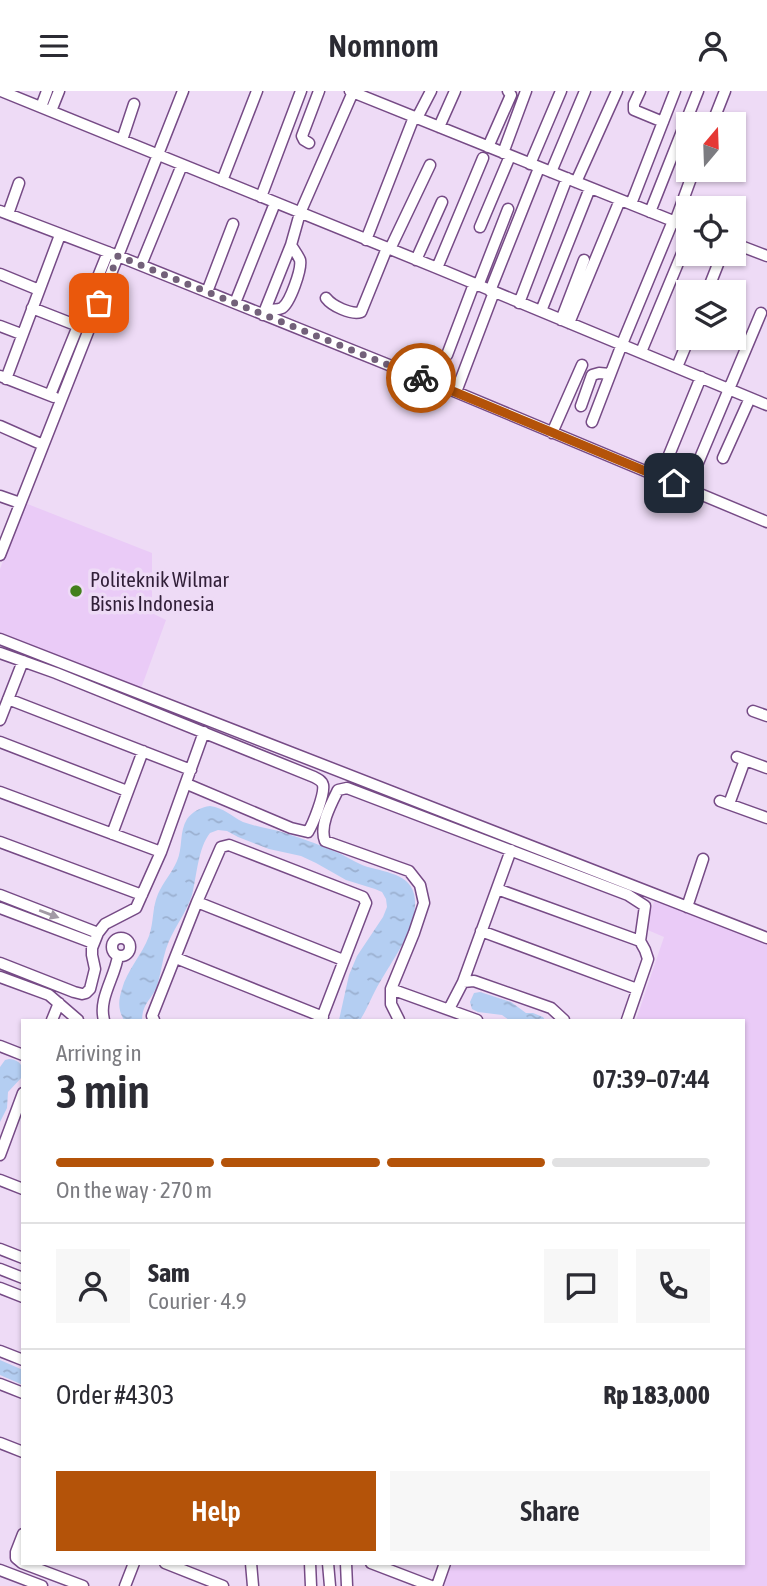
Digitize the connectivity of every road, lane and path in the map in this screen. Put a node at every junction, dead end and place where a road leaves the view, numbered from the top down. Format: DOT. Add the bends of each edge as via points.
graph roads {
  1 [pos="1,91"];
  2 [pos="47,91"];
  3 [pos="59,91"];
  4 [pos="183,91"];
  5 [pos="257,91"];
  6 [pos="301,91"];
  7 [pos="319,91"];
  8 [pos="431,91"];
  9 [pos="455,91"];
  10 [pos="508,91"];
  11 [pos="526,91"];
  12 [pos="561,91"];
  13 [pos="585,91"];
  14 [pos="617,91"];
  15 [pos="640,91"];
  16 [pos="675,91"];
  17 [pos="698,91"];
  18 [pos="725,91"];
  19 [pos="351,92"];
  20 [pos="13,93"];
  21 [pos="134,104"];
  22 [pos="46,109"];
  23 [pos="717,112"];
  24 [pos="416,118"];
  25 [pos="663,122"];
  26 [pos="439,127"];
  27 [pos="122,140"];
  28 [pos="309,143"];
  29 [pos="488,147"];
  30 [pos="158,155"];
  31 [pos="506,155"];
  32 [pos="483,158"];
  33 [pos="182,165"];
  34 [pos="430,165"];
  35 [pos="535,166"];
  36 [pos="551,171"];
  37 [pos="572,180"];
  38 [pos="222,181"];
  39 [pos="689,182"];
  40 [pos="19,183"];
  41 [pos="590,188"];
  42 [pos="261,197"];
  43 [pos="621,200"];
  44 [pos="442,202"];
  45 [pos="275,203"];
  46 [pos="631,204"];
  47 [pos="508,209"];
  48 [pos="650,212"];
  49 [pos="4,213"];
  50 [pos="300,213"];
  51 [pos="674,222"];
  52 [pos="233,224"];
  53 [pos="480,227"];
  54 [pos="60,235"];
  55 [pos="366,240"];
  56 [pos="291,245"];
  57 [pos="746,248"];
  58 [pos="388,249"];
  59 [pos="113,254"];
  60 [pos="767,255"];
  61 [pos="416,260"];
  62 [pos="584,260"];
  63 [pos="141,265"];
  64 [pos="677,266"];
  65 [pos="437,268"];
  66 [pos="0,274"];
  67 [pos="476,285"];
  68 [pos="39,290"];
  69 [pos="492,291"];
  70 [pos="207,292"];
  71 [pos="326,298"];
  72 [pos="236,303"];
  73 [pos="520,303"];
  74 [pos="32,308"];
  75 [pos="541,311"];
  76 [pos="264,313"];
  77 [pos="761,313"];
  78 [pos="565,321"];
  79 [pos="0,326"];
  80 [pos="78,326"];
  81 [pos="21,334"];
  82 [pos="622,344"];
  83 [pos="684,350"];
  84 [pos="642,352"];
  85 [pos="447,355"];
  86 [pos="582,365"];
  87 [pos="677,367"];
  88 [pos="610,375"];
  89 [pos="701,377"];
  90 [pos="3,378"];
  91 [pos="730,389"];
  92 [pos="456,392"];
  93 [pos="50,395"];
  94 [pos="750,398"];
  95 [pos="61,400"];
  96 [pos="767,405"];
  97 [pos="581,406"];
  98 [pos="592,422"];
  99 [pos="0,426"];
  100 [pos="552,433"];
  101 [pos="44,445"];
  102 [pos="723,458"];
  103 [pos="660,477"];
  104 [pos="687,489"];
  105 [pos="0,496"];
  106 [pos="20,503"];
  107 [pos="767,521"];
  108 [pos="0,555"];
  109 [pos="0,639"];
  110 [pos="0,653"];
  111 [pos="23,661"];
  112 [pos="8,699"];
  113 [pos="753,711"];
  114 [pos="767,716"];
  115 [pos="0,720"];
  116 [pos="205,732"];
  117 [pos="0,742"];
  118 [pos="144,751"];
  119 [pos="767,768"];
  120 [pos="191,770"];
  121 [pos="187,784"];
  122 [pos="127,791"];
  123 [pos="0,792"];
  124 [pos="767,818"];
  125 [pos="111,834"];
  126 [pos="0,842"];
  127 [pos="511,851"];
  128 [pos="161,852"];
  129 [pos="703,859"];
  130 [pos="497,889"];
  131 [pos="0,895"];
  132 [pos="142,895"];
  133 [pos="197,902"];
  134 [pos="687,907"];
  135 [pos="0,908"];
  136 [pos="481,931"];
  137 [pos="96,937"];
  138 [pos="767,938"];
  139 [pos="640,941"];
  140 [pos="112,942"];
  141 [pos="118,956"];
  142 [pos="176,958"];
  143 [pos="343,960"];
  144 [pos="0,963"];
  145 [pos="0,977"];
  146 [pos="463,982"];
  147 [pos="391,989"];
  148 [pos="637,989"];
  149 [pos="59,1003"];
  150 [pos="449,1009"];
  151 [pos="322,1018"];
  152 [pos="52,1019"];
  153 [pos="77,1019"];
  154 [pos="104,1019"];
  155 [pos="154,1019"];
  156 [pos="398,1019"];
  157 [pos="474,1019"];
  158 [pos="563,1019"];
  159 [pos="627,1019"];
  160 [pos="0,1046"];
  161 [pos="21,1054"];
  162 [pos="21,1098"];
  163 [pos="0,1155"];
  164 [pos="0,1180"];
  165 [pos="21,1188"];
  166 [pos="0,1249"];
  167 [pos="21,1257"];
  168 [pos="0,1269"];
  169 [pos="21,1277"];
  170 [pos="0,1288"];
  171 [pos="21,1296"];
  172 [pos="0,1351"];
  173 [pos="21,1359"];
  174 [pos="0,1384"];
  175 [pos="21,1392"];
  176 [pos="0,1443"];
  177 [pos="21,1451"];
  178 [pos="21,1539"];
  179 [pos="21,1562"];
  180 [pos="27,1565"];
  181 [pos="133,1565"];
  182 [pos="170,1565"];
  183 [pos="251,1565"];
  184 [pos="310,1565"];
  185 [pos="328,1565"];
  186 [pos="346,1565"];
  187 [pos="376,1565"];
  188 [pos="444,1565"];
  189 [pos="0,1570"];
  190 [pos="42,1586"];
  191 [pos="83,1586"];
  192 [pos="125,1586"];
  193 [pos="223,1586"];
  194 [pos="253,1586"];
  195 [pos="311,1586"];
  196 [pos="330,1586"];
  197 [pos="347,1586"];
  198 [pos="431,1586"];
  199 [pos="437,1586"];
  1 -- 20 [label="street"];
  2 -- 22 [label="street"];
  3 -- 22 [label="street"];
  4 -- 30 [label="street"];
  5 -- 38 [label="street"];
  6 -- 42 [label="street"];
  7 -- 28 [label="street" via="302,132"];
  8 -- 24 [label="street"];
  9 -- 26 [label="street"];
  10 -- 29 [label="street" via="512,95"];
  11 -- 31 [label="street"];
  12 -- 35 [label="street"];
  13 -- 36 [label="street"];
  14 -- 37 [label="street"];
  15 -- 25 [label="street" via="635,110"];
  16 -- 25 [label="street"];
  17 -- 48 [label="street"];
  18 -- 23 [label="street"];
  19 -- 24 [label="street"];
  19 -- 50 [label="street"];
  20 -- 22 [label="street"];
  21 -- 27 [label="street"];
  22 -- 27 [label="street"];
  24 -- 26 [label="street"];
  24 -- 55 [label="street"];
  25 -- 46 [label="street"];
  26 -- 29 [label="street"];
  27 -- 30 [label="street"];
  29 -- 31 [label="street"];
  30 -- 33 [label="street"];
  30 -- 59 [label="street"];
  31 -- 35 [label="street"];
  31 -- 53 [label="street"];
  32 -- 65 [label="street"];
  33 -- 38 [label="street"];
  33 -- 63 [label="street"];
  34 -- 58 [label="street"];
  35 -- 36 [label="street"];
  35 -- 69 [label="street"];
  36 -- 37 [label="street"];
  37 -- 41 [label="street"];
  37 -- 73 [label="street"];
  38 -- 42 [label="street"];
  39 -- 51 [label="street"];
  40 -- 49 [label="street"];
  41 -- 43 [label="street"];
  41 -- 75 [label="street"];
  42 -- 45 [label="street"];
  43 -- 46 [label="street"];
  43 -- 78 [label="street"];
  44 -- 61 [label="street"];
  45 -- 50 [label="street"];
  45 -- 72 [label="street"];
  46 -- 48 [label="street"];
  47 -- 67 [label="street"];
  48 -- 51 [label="street"];
  49 -- 54 [label="street"];
  50 -- 55 [label="street"];
  50 -- 56 [label="street"];
  51 -- 82 [label="street"];
  52 -- 70 [label="street"];
  54 -- 59 [label="street"];
  54 -- 68 [label="street"];
  55 -- 58 [label="street"];
  56 -- 76 [label="street"];
  56 -- 76 [label="street" via="300,261 291,293 281,309"];
  57 -- 60 [label="street"];
  58 -- 61 [label="street"];
  58 -- 71 [label="street" via="361,312 331,304"];
  59 -- 63 [label="street"];
  59 -- 80 [label="street"];
  59 -- 95 [label="street"];
  61 -- 65 [label="street"];
  62 -- 78 [label="street"];
  63 -- 70 [label="street"];
  64 -- 84 [label="street"];
  65 -- 67 [label="street"];
  66 -- 68 [label="street"];
  67 -- 69 [label="street"];
  67 -- 85 [label="street"];
  68 -- 74 [label="street"];
  69 -- 73 [label="street"];
  69 -- 92 [label="street"];
  70 -- 72 [label="street"];
  72 -- 76 [label="street"];
  73 -- 75 [label="street"];
  74 -- 80 [label="street"];
  74 -- 81 [label="street"];
  75 -- 78 [label="street"];
  76 -- 92 [label="street"];
  77 -- 91 [label="street"];
  78 -- 82 [label="street"];
  79 -- 81 [label="street"];
  80 -- 93 [label="street"];
  81 -- 90 [label="street"];
  82 -- 84 [label="street"];
  82 -- 88 [label="street"];
  83 -- 87 [label="street"];
  84 -- 87 [label="street"];
  86 -- 100 [label="street"];
  87 -- 89 [label="street"];
  88 -- 97 [label="street" via="591,376"];
  88 -- 98 [label="street"];
  89 -- 91 [label="street"];
  89 -- 103 [label="street"];
  90 -- 93 [label="street"];
  91 -- 94 [label="street"];
  91 -- 104 [label="street"];
  92 -- 100 [label="street"];
  93 -- 95 [label="street"];
  94 -- 96 [label="street"];
  94 -- 102 [label="street"];
  95 -- 101 [label="street"];
  99 -- 101 [label="street"];
  100 -- 103 [label="street"];
  101 -- 106 [label="street"];
  103 -- 104 [label="street"];
  104 -- 107 [label="street"];
  105 -- 106 [label="street"];
  106 -- 108 [label="street"];
  109 -- 134 [label="street"];
  110 -- 111 [label="street"];
  111 -- 112 [label="street"];
  111 -- 116 [label="street"];
  112 -- 115 [label="street"];
  112 -- 118 [label="street"];
  113 -- 114 [label="street"];
  116 -- 120 [label="street"];
  116 -- 121 [label="street" via="321,781 317,812 308,832 302,832"];
  117 -- 122 [label="street"];
  118 -- 120 [label="street"];
  118 -- 122 [label="street"];
  119 -- 124 [label="street" via="741,759 724,802"];
  120 -- 121 [label="street"];
  121 -- 128 [label="street"];
  122 -- 125 [label="street"];
  123 -- 125 [label="street"];
  125 -- 128 [label="street"];
  126 -- 132 [label="street"];
  127 -- 130 [label="street"];
  127 -- 139 [label="street" via="628,895 645,906"];
  127 -- 147 [label="street" via="347,788 338,790 324,826 325,841 409,871 420,885 424,903"];
  128 -- 132 [label="street"];
  129 -- 134 [label="street"];
  130 -- 136 [label="street"];
  130 -- 139 [label="street"];
  131 -- 137 [label="street, one-way"];
  132 -- 137 [label="street" via="136,908 105,924"];
  133 -- 142 [label="street"];
  133 -- 143 [label="street"];
  133 -- 143 [label="street" via="221,848 229,845 359,895 366,903"];
  134 -- 138 [label="street"];
  135 -- 137 [label="street"];
  136 -- 146 [label="street"];
  136 -- 148 [label="street"];
  137 -- 140 [label="street"];
  137 -- 144 [label="street" via="95,969 86,993"];
  139 -- 148 [label="street" via="648,959"];
  140 -- 141 [label="street"];
  140 -- 141 [label="street" via="123,937 130,944 128,953"];
  141 -- 154 [label="street" via="103,1004"];
  142 -- 151 [label="street"];
  142 -- 155 [label="street"];
  143 -- 151 [label="street"];
  145 -- 149 [label="street"];
  146 -- 150 [label="street"];
  146 -- 158 [label="street" via="474,981 539,1004"];
  147 -- 150 [label="street"];
  147 -- 156 [label="street" via="391,1004"];
  148 -- 159 [label="street"];
  149 -- 152 [label="street"];
  149 -- 153 [label="street"];
  150 -- 157 [label="street"];
  160 -- 161 [label="street"];
  162 -- 163 [label="street"];
  164 -- 165 [label="street"];
  166 -- 167 [label="street"];
  168 -- 169 [label="street"];
  170 -- 171 [label="street"];
  172 -- 173 [label="street"];
  174 -- 175 [label="street"];
  176 -- 177 [label="street"];
  178 -- 179 [label="street" via="16,1558"];
  180 -- 191 [label="street"];
  181 -- 192 [label="street"];
  182 -- 193 [label="street"];
  183 -- 194 [label="street"];
  184 -- 195 [label="street"];
  185 -- 196 [label="street"];
  186 -- 197 [label="street"];
  187 -- 198 [label="street"];
  188 -- 199 [label="street"];
  189 -- 190 [label="street"];
}
